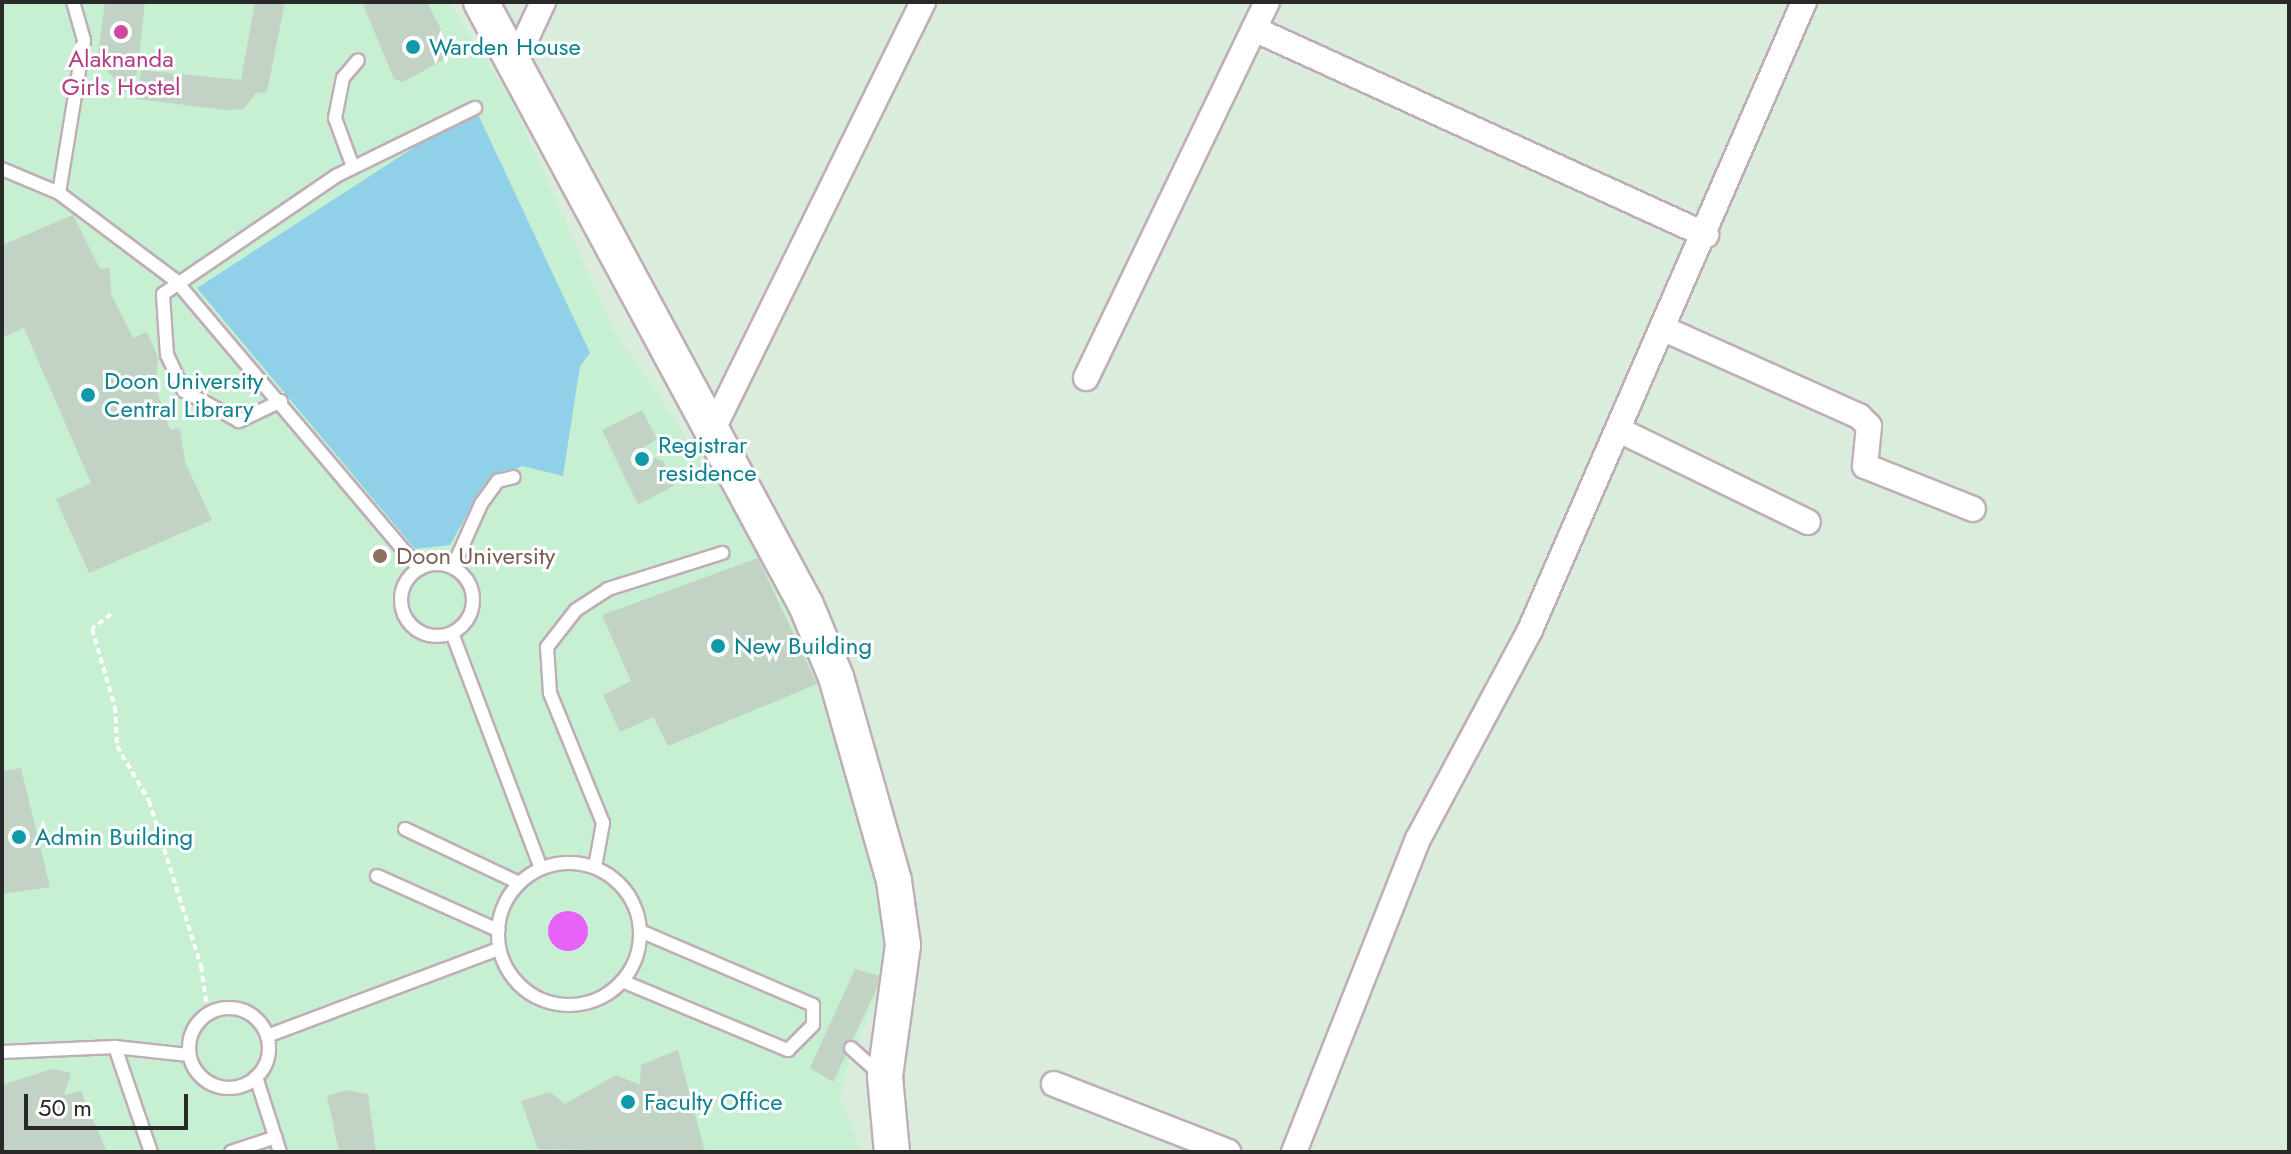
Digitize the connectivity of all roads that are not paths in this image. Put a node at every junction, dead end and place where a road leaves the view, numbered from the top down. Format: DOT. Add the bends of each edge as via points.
graph roads {
  1 [pos="73,2"];
  2 [pos="481,2"];
  3 [pos="543,2"];
  4 [pos="923,2"];
  5 [pos="1267,2"];
  6 [pos="1804,2"];
  7 [pos="1254,29"];
  8 [pos="358,60"];
  9 [pos="516,60"];
  10 [pos="475,108"];
  11 [pos="353,167"];
  12 [pos="2,169"];
  13 [pos="59,193"];
  14 [pos="1706,235"];
  15 [pos="176,281"];
  16 [pos="1662,328"];
  17 [pos="1086,378"];
  18 [pos="281,401"];
  19 [pos="1619,430"];
  20 [pos="710,435"];
  21 [pos="514,477"];
  22 [pos="1973,509"];
  23 [pos="1808,522"];
  24 [pos="722,553"];
  25 [pos="453,567"];
  26 [pos="419,569"];
  27 [pos="452,633"];
  28 [pos="405,829"];
  29 [pos="595,867"];
  30 [pos="541,869"];
  31 [pos="377,876"];
  32 [pos="519,883"];
  33 [pos="498,930"];
  34 [pos="640,931"];
  35 [pos="499,949"];
  36 [pos="622,981"];
  37 [pos="267,1036"];
  38 [pos="115,1047"];
  39 [pos="851,1048"];
  40 [pos="2,1052"];
  41 [pos="189,1055"];
  42 [pos="256,1077"];
  43 [pos="885,1077"];
  44 [pos="1054,1084"];
  45 [pos="276,1137"];
  46 [pos="151,1152"];
  47 [pos="231,1152"];
  48 [pos="280,1152"];
  49 [pos="892,1152"];
  50 [pos="1228,1152"];
  51 [pos="1294,1152"];
  1 -- 13 [label="lane" via="84,40"];
  2 -- 9 [label="main road"];
  3 -- 9 [label="street"];
  4 -- 20 [label="street"];
  5 -- 7 [label="street"];
  6 -- 14 [label="street"];
  7 -- 14 [label="street"];
  7 -- 17 [label="street"];
  8 -- 11 [label="lane" via="343,78 335,118"];
  9 -- 20 [label="main road"];
  10 -- 11 [label="lane"];
  11 -- 15 [label="lane"];
  12 -- 13 [label="lane"];
  13 -- 15 [label="lane"];
  14 -- 16 [label="street"];
  15 -- 18 [label="lane"];
  15 -- 18 [label="lane" via="159,310 172,373 184,391 239,421"];
  16 -- 19 [label="street"];
  16 -- 22 [label="street" via="1859,416 1869,426 1865,466"];
  18 -- 26 [label="lane"];
  19 -- 23 [label="street"];
  19 -- 51 [label="street" via="1530,630 1418,839"];
  20 -- 43 [label="main road" via="806,605 836,677 894,881 903,945"];
  21 -- 25 [label="lane" via="498,481 481,504"];
  24 -- 29 [label="lane" via="608,589 576,610 547,647 550,693 603,823"];
  25 -- 26 [label="lane"];
  25 -- 27 [label="lane" via="473,595 469,617"];
  26 -- 27 [label="lane" via="401,599 408,622 428,635"];
  27 -- 30 [label="lane"];
  28 -- 32 [label="lane"];
  29 -- 30 [label="lane"];
  29 -- 34 [label="lane" via="626,893"];
  30 -- 32 [label="lane"];
  31 -- 33 [label="lane"];
  32 -- 33 [label="lane"];
  33 -- 35 [label="lane"];
  34 -- 36 [label="lane"];
  34 -- 36 [label="lane" via="813,1005 819,1029 788,1050"];
  35 -- 36 [label="lane" via="512,977 550,1003 582,1004"];
  35 -- 37 [label="lane"];
  37 -- 41 [label="lane" via="243,1010 208,1014 192,1031"];
  37 -- 42 [label="lane" via="267,1058"];
  38 -- 40 [label="lane"];
  38 -- 41 [label="lane"];
  38 -- 46 [label="lane"];
  39 -- 43 [label="lane"];
  41 -- 42 [label="lane" via="198,1074 215,1086"];
  42 -- 45 [label="lane"];
  43 -- 49 [label="main road"];
  44 -- 50 [label="street"];
  45 -- 47 [label="lane"];
  45 -- 48 [label="lane"];
}
